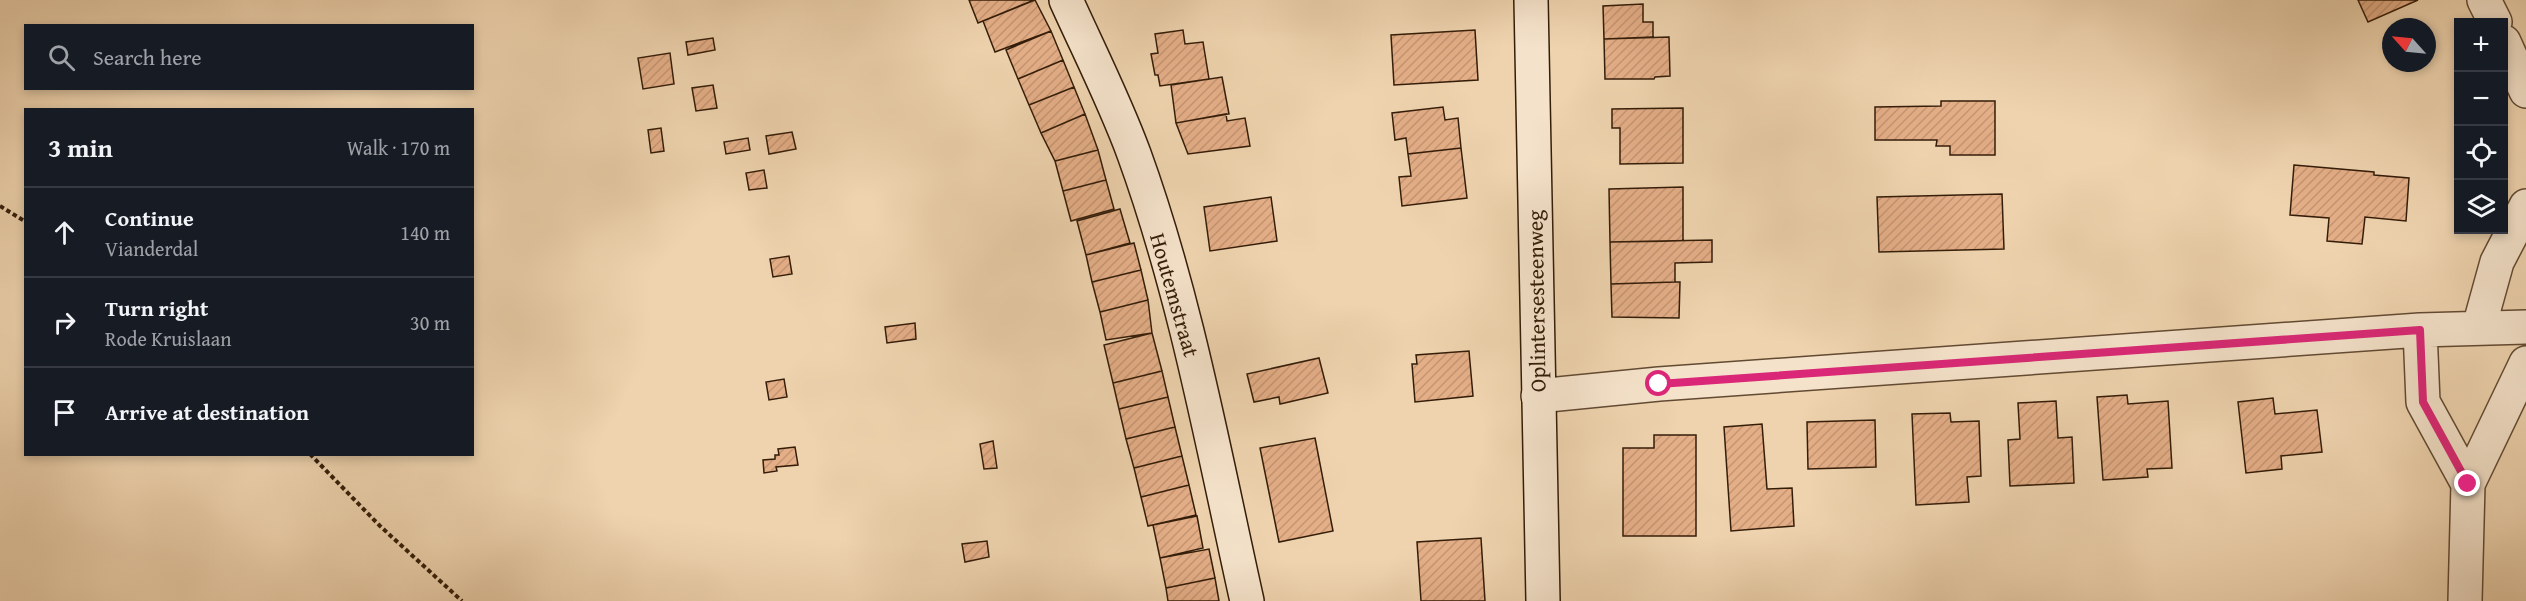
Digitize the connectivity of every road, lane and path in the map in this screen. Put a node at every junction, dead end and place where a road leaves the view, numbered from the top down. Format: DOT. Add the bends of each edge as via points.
graph roads {
  1 [pos="1066,0"];
  2 [pos="1531,0"];
  3 [pos="2484,0"];
  4 [pos="2493,18"];
  5 [pos="2508,51"];
  6 [pos="2526,91"];
  7 [pos="0,206"];
  8 [pos="2526,206"];
  9 [pos="24,221"];
  10 [pos="2479,327"];
  11 [pos="2526,327"];
  12 [pos="2420,330"];
  13 [pos="2526,363"];
  14 [pos="1538,396"];
  15 [pos="312,456"];
  16 [pos="2468,484"];
  17 [pos="462,601"];
  18 [pos="1247,601"];
  19 [pos="1543,601"];
  20 [pos="2465,601"];
  1 -- 18 [label="street, Houtemstraat" via="1134,154 1160,238 1192,352"];
  2 -- 14 [label="street, Oplintersesteenweg"];
  3 -- 4 [label="street"];
  5 -- 6 [label="street"];
  7 -- 9 [label="path"];
  8 -- 10 [label="street" via="2497,262"];
  10 -- 11 [label="street"];
  10 -- 12 [label="street"];
  12 -- 14 [label="street"];
  12 -- 16 [label="street" via="2423,402"];
  13 -- 16 [label="street"];
  14 -- 19 [label="street, Oplintersesteenweg"];
  15 -- 17 [label="path" via="380,526"];
  16 -- 20 [label="street"];
}
